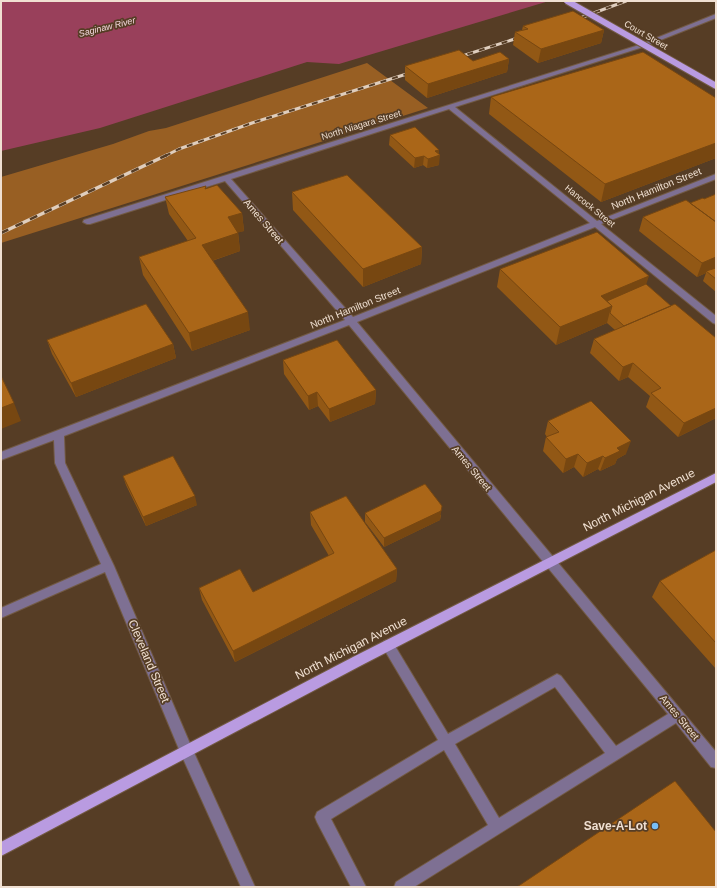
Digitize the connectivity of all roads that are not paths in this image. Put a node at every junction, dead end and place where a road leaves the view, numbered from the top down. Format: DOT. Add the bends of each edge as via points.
graph roads {
  1 [pos="567,1"];
  2 [pos="716,16"];
  3 [pos="716,86"];
  4 [pos="451,107"];
  5 [pos="716,176"];
  6 [pos="226,177"];
  7 [pos="87,222"];
  8 [pos="596,224"];
  9 [pos="351,321"];
  10 [pos="716,321"];
  11 [pos="59,434"];
  12 [pos="1,456"];
  13 [pos="716,477"];
  14 [pos="549,561"];
  15 [pos="108,566"];
  16 [pos="1,613"];
  17 [pos="388,645"];
  18 [pos="677,715"];
  19 [pos="446,742"];
  20 [pos="186,750"];
  21 [pos="614,754"];
  22 [pos="716,762"];
  23 [pos="497,827"];
  24 [pos="1,848"];
  25 [pos="248,887"];
  26 [pos="359,887"];
  27 [pos="401,887"];
  1 -- 3 [label="main road, Court Street, bridge"];
  2 -- 4 [label="street, North Niagara Street" via="642,46"];
  4 -- 6 [label="street, North Niagara Street"];
  4 -- 8 [label="street, Hancock Street"];
  5 -- 8 [label="street, North Hamilton Street"];
  6 -- 7 [label="street, North Niagara Street"];
  6 -- 9 [label="street, Ames Street"];
  8 -- 9 [label="street, North Hamilton Street"];
  8 -- 10 [label="street, Hancock Street"];
  9 -- 11 [label="street, North Hamilton Street"];
  9 -- 14 [label="street, Ames Street"];
  11 -- 12 [label="street, North Hamilton Street"];
  11 -- 15 [label="street, Cleveland Street" via="60,463"];
  13 -- 14 [label="main road, North Michigan Avenue"];
  14 -- 17 [label="main road, North Michigan Avenue"];
  14 -- 18 [label="street, Ames Street"];
  15 -- 16 [label="street"];
  15 -- 20 [label="street, Cleveland Street"];
  17 -- 19 [label="street"];
  17 -- 20 [label="main road, North Michigan Avenue"];
  18 -- 21 [label="street"];
  18 -- 22 [label="street, Ames Street"];
  19 -- 21 [label="street" via="557,680"];
  19 -- 23 [label="street"];
  19 -- 26 [label="street" via="322,818"];
  20 -- 24 [label="main road, North Michigan Avenue"];
  20 -- 25 [label="street, Cleveland Street"];
  21 -- 23 [label="street"];
  23 -- 27 [label="street"];
}
